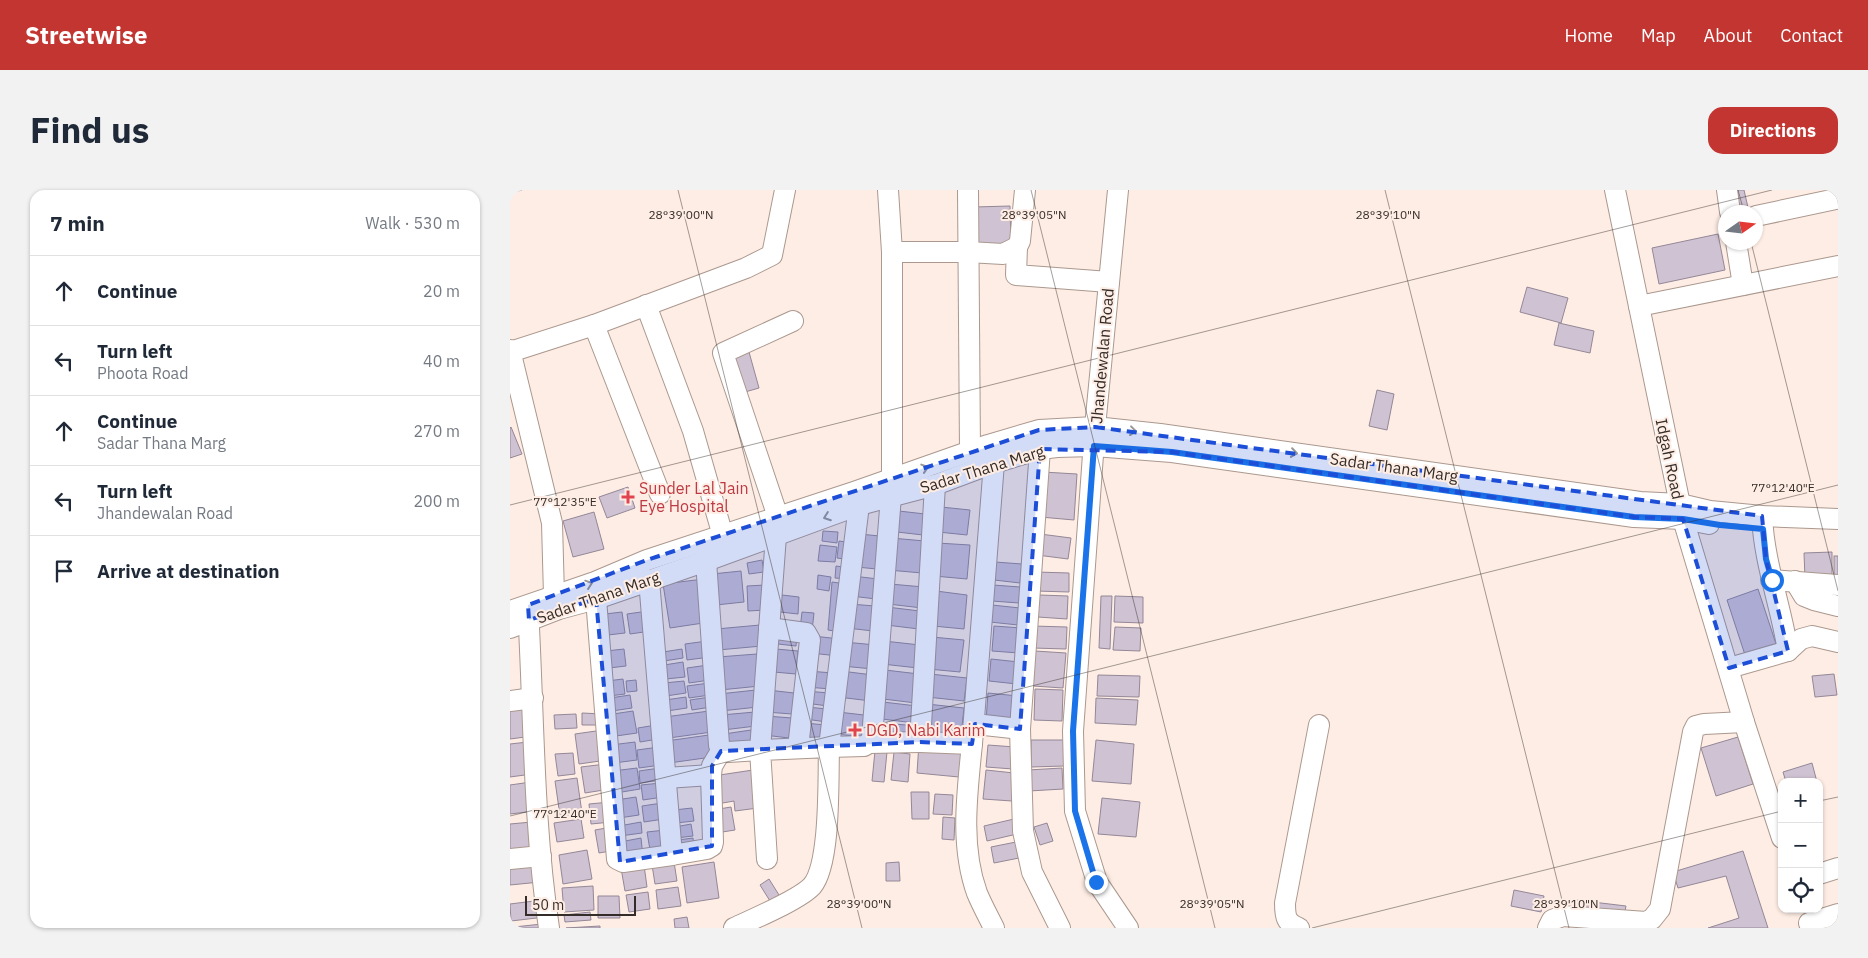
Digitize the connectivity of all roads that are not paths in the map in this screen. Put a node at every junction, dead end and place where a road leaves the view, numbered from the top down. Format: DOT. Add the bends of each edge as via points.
graph roads {
  1 [pos="785,190"];
  2 [pos="888,190"];
  3 [pos="968,190"];
  4 [pos="1025,190"];
  5 [pos="1118,190"];
  6 [pos="1615,190"];
  7 [pos="1727,190"];
  8 [pos="1836,200"];
  9 [pos="1729,205"];
  10 [pos="1763,215"];
  11 [pos="1016,247"];
  12 [pos="1737,250"];
  13 [pos="892,252"];
  14 [pos="968,252"];
  15 [pos="1838,266"];
  16 [pos="1109,282"];
  17 [pos="1743,285"];
  18 [pos="646,305"];
  19 [pos="1639,306"];
  20 [pos="793,321"];
  21 [pos="594,325"];
  22 [pos="510,351"];
  23 [pos="1095,436"];
  24 [pos="1040,449"];
  25 [pos="970,452"];
  26 [pos="994,463"];
  27 [pos="935,484"];
  28 [pos="892,487"];
  29 [pos="660,494"];
  30 [pos="859,505"];
  31 [pos="1681,512"];
  32 [pos="1838,519"];
  33 [pos="1763,523"];
  34 [pos="777,526"];
  35 [pos="1838,532"];
  36 [pos="723,536"];
  37 [pos="706,561"];
  38 [pos="649,580"];
  39 [pos="1772,580"];
  40 [pos="1795,581"];
  41 [pos="1838,585"];
  42 [pos="554,596"];
  43 [pos="596,599"];
  44 [pos="1838,606"];
  45 [pos="522,612"];
  46 [pos="510,628"];
  47 [pos="769,628"];
  48 [pos="1812,636"];
  49 [pos="1838,642"];
  50 [pos="1788,652"];
  51 [pos="1838,656"];
  52 [pos="1729,668"];
  53 [pos="533,698"];
  54 [pos="510,701"];
  55 [pos="1744,722"];
  56 [pos="974,724"];
  57 [pos="1318,725"];
  58 [pos="1020,728"];
  59 [pos="920,742"];
  60 [pos="869,743"];
  61 [pos="972,744"];
  62 [pos="829,747"];
  63 [pos="798,748"];
  64 [pos="760,750"];
  65 [pos="721,751"];
  66 [pos="711,775"];
  67 [pos="666,778"];
  68 [pos="1778,826"];
  69 [pos="672,855"];
  70 [pos="541,856"];
  71 [pos="768,858"];
  72 [pos="510,859"];
  73 [pos="1838,868"];
  74 [pos="1823,873"];
  75 [pos="1838,914"];
  76 [pos="1809,920"];
  77 [pos="549,928"];
  78 [pos="734,928"];
  79 [pos="994,928"];
  80 [pos="1060,928"];
  81 [pos="1128,928"];
  82 [pos="1299,928"];
  83 [pos="1548,928"];
  1 -- 18 [label="street" via="772,255"];
  2 -- 13 [label="street"];
  3 -- 14 [label="street"];
  4 -- 11 [label="street" via="1020,241"];
  5 -- 16 [label="street, Jhandewalan Road"];
  6 -- 19 [label="street, Idgah Road"];
  7 -- 9 [label="street"];
  8 -- 10 [label="street"];
  11 -- 14 [label="street" via="1003,254"];
  11 -- 16 [label="street" via="1016,275"];
  12 -- 17 [label="street"];
  13 -- 14 [label="street"];
  13 -- 28 [label="street"];
  14 -- 25 [label="street"];
  15 -- 17 [label="street"];
  16 -- 23 [label="street, Jhandewalan Road"];
  17 -- 19 [label="street"];
  18 -- 21 [label="street"];
  18 -- 36 [label="street" via="693,431"];
  19 -- 31 [label="street, Idgah Road"];
  20 -- 34 [label="street" via="723,353"];
  21 -- 22 [label="street"];
  21 -- 29 [label="street"];
  22 -- 42 [label="street" via="552,522"];
  23 -- 24 [label="street, Sadar Thana Marg"];
  23 -- 25 [label="street, Sadar Thana Marg" via="1039,430"];
  23 -- 31 [label="street, Sadar Thana Marg" via="1172,452 1634,517"];
  23 -- 81 [label="street, Jhandewalan Road" via="1073,731 1075,811 1096,882"];
  24 -- 26 [label="street, Sadar Thana Marg"];
  24 -- 58 [label="street"];
  28 -- 25 [label="street, Sadar Thana Marg, one-way"];
  26 -- 27 [label="street, Sadar Thana Marg"];
  26 -- 56 [label="street"];
  27 -- 28 [label="street, Sadar Thana Marg"];
  27 -- 59 [label="street"];
  28 -- 30 [label="street, Sadar Thana Marg"];
  28 -- 34 [label="street, Sadar Thana Marg"];
  28 -- 60 [label="street" via="872,738"];
  30 -- 34 [label="street, Sadar Thana Marg, one-way"];
  30 -- 62 [label="street"];
  31 -- 33 [label="street, Sadar Thana Marg" via="1714,525"];
  31 -- 52 [label="street, Idgah Road"];
  32 -- 33 [label="street"];
  33 -- 35 [label="street"];
  33 -- 39 [label="street" via="1766,559"];
  34 -- 36 [label="street, Sadar Thana Marg"];
  34 -- 37 [label="street, Sadar Thana Marg"];
  34 -- 47 [label="street"];
  42 -- 36 [label="street, Sadar Thana Marg, one-way" via="647,560"];
  37 -- 38 [label="street, Sadar Thana Marg"];
  37 -- 65 [label="street"];
  38 -- 43 [label="street, Sadar Thana Marg"];
  38 -- 67 [label="street"];
  39 -- 40 [label="street"];
  39 -- 50 [label="street"];
  40 -- 41 [label="street"];
  40 -- 44 [label="street" via="1804,596"];
  42 -- 45 [label="street, Sadar Thana Marg"];
  43 -- 45 [label="street, Sadar Thana Marg"];
  43 -- 69 [label="street" via="617,859 623,862"];
  45 -- 46 [label="street, Sadar Thana Marg"];
  45 -- 53 [label="street"];
  47 -- 63 [label="street" via="806,633 810,640"];
  47 -- 64 [label="street"];
  48 -- 49 [label="street"];
  48 -- 50 [label="street" via="1801,639"];
  48 -- 51 [label="street" via="1831,655"];
  50 -- 52 [label="street"];
  52 -- 55 [label="street, Idgah Road"];
  53 -- 54 [label="street"];
  53 -- 70 [label="street"];
  55 -- 68 [label="street, Idgah Road"];
  55 -- 83 [label="street" via="1704,724 1696,726 1692,732 1657,914 1646,922 1562,916 1552,920"];
  56 -- 58 [label="street"];
  56 -- 61 [label="street"];
  57 -- 82 [label="street" via="1285,903 1285,914 1290,924"];
  58 -- 80 [label="street" via="1023,831 1032,872"];
  59 -- 60 [label="street"];
  59 -- 61 [label="street"];
  60 -- 62 [label="street"];
  61 -- 79 [label="street" via="967,846 977,892"];
  62 -- 63 [label="street"];
  62 -- 78 [label="street" via="821,870 812,886 800,895"];
  63 -- 64 [label="street"];
  64 -- 65 [label="street"];
  64 -- 71 [label="street"];
  65 -- 66 [label="street" via="712,766"];
  66 -- 67 [label="street"];
  66 -- 69 [label="street" via="712,846"];
  67 -- 69 [label="street"];
  70 -- 72 [label="street"];
  70 -- 77 [label="street"];
  73 -- 74 [label="street"];
  75 -- 76 [label="street"];
}
